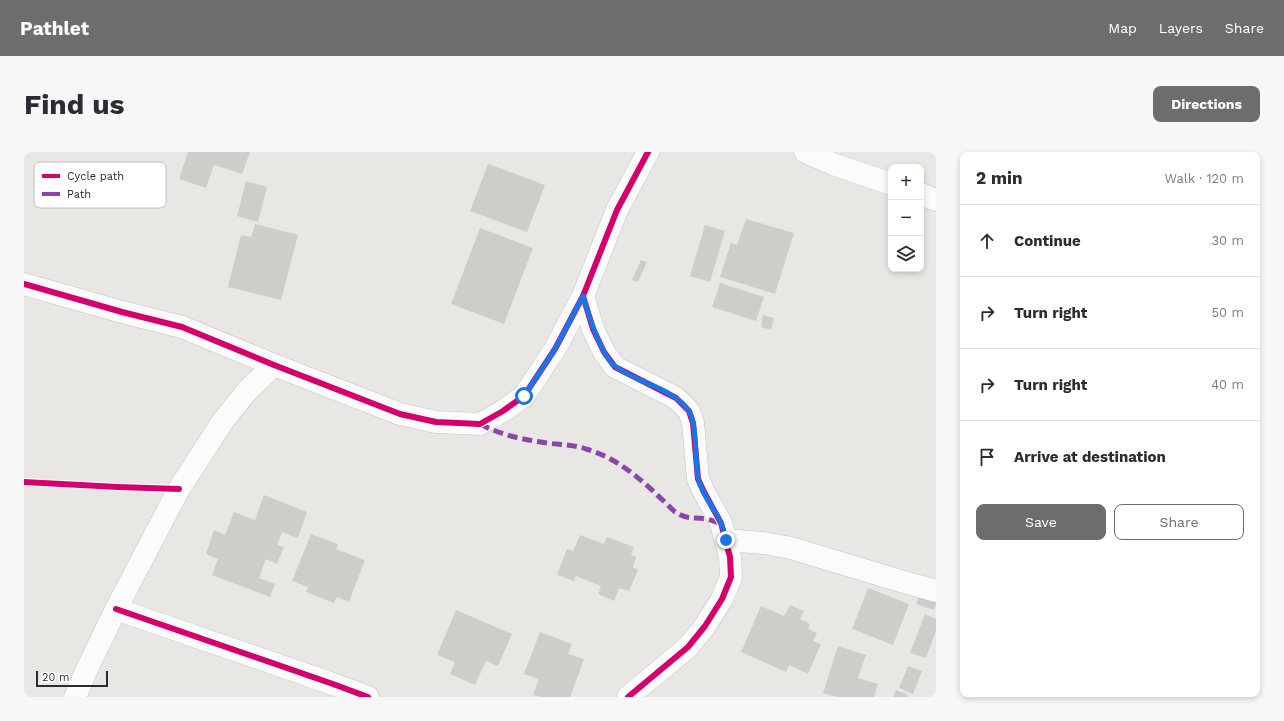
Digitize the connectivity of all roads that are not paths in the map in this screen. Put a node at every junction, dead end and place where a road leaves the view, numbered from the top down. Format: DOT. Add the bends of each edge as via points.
graph roads {
  1 [pos="648,152"];
  2 [pos="805,152"];
  3 [pos="888,183"];
  4 [pos="924,195"];
  5 [pos="936,200"];
  6 [pos="24,284"];
  7 [pos="583,296"];
  8 [pos="274,365"];
  9 [pos="726,540"];
  10 [pos="936,591"];
  11 [pos="116,609"];
  12 [pos="75,697"];
  13 [pos="368,697"];
  14 [pos="628,697"];
  1 -- 7 [label="street" via="617,210"];
  2 -- 3 [label="street"];
  4 -- 5 [label="street"];
  6 -- 8 [label="street" via="182,327"];
  7 -- 8 [label="street" via="555,349 524,396 480,424 436,422 400,414"];
  7 -- 9 [label="street" via="593,329 604,352 615,367 676,398 689,411 693,423 698,479 721,523"];
  8 -- 11 [label="street" via="247,391 179,489"];
  9 -- 10 [label="street" via="792,548"];
  9 -- 14 [label="street" via="731,577 722,599 688,647"];
  11 -- 12 [label="street"];
  11 -- 13 [label="street"];
}
